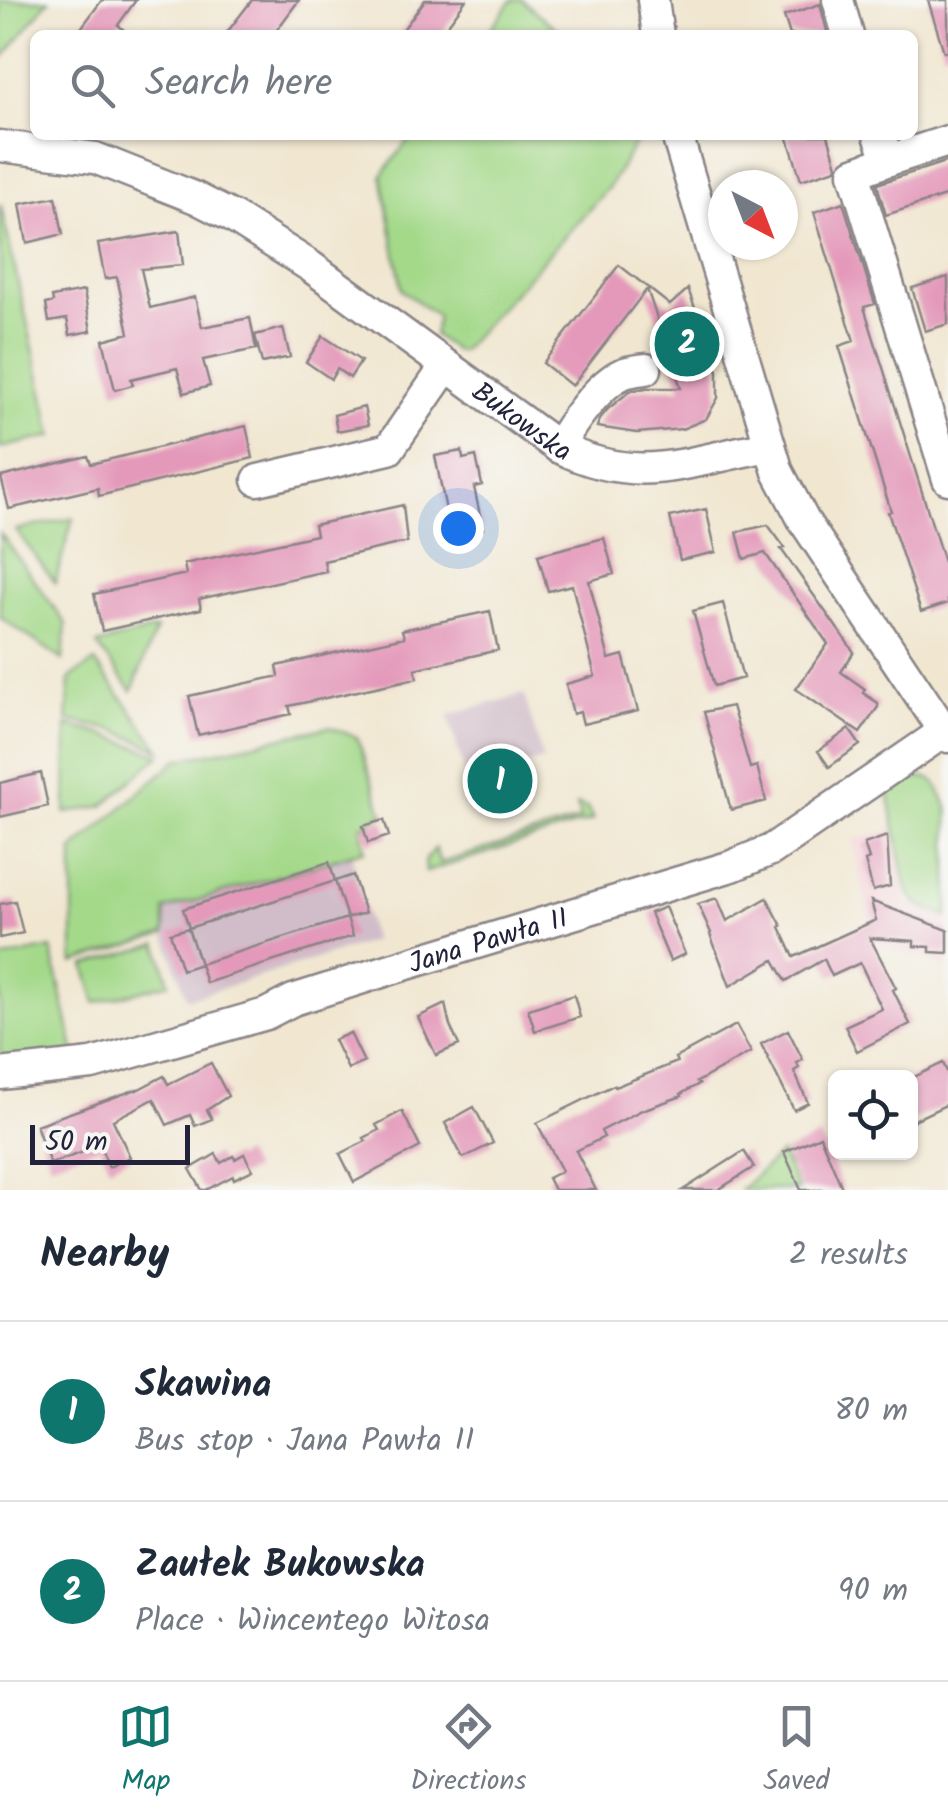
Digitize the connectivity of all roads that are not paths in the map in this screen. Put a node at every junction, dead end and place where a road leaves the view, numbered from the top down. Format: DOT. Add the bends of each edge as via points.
graph roads {
  1 [pos="653,0"];
  2 [pos="838,0"];
  3 [pos="657,30"];
  4 [pos="847,30"];
  5 [pos="679,140"];
  6 [pos="948,142"];
  7 [pos="0,146"];
  8 [pos="884,148"];
  9 [pos="446,366"];
  10 [pos="646,369"];
  11 [pos="770,446"];
  12 [pos="558,447"];
  13 [pos="948,478"];
  14 [pos="258,480"];
  15 [pos="947,732"];
  16 [pos="0,1074"];
  1 -- 3 [label="street"];
  2 -- 4 [label="street"];
  5 -- 11 [label="street"];
  6 -- 8 [label="street"];
  7 -- 9 [label="street, Bukowska" via="95,158 196,198 262,234"];
  8 -- 13 [label="street" via="854,173"];
  9 -- 12 [label="street, Bukowska"];
  9 -- 14 [label="street" via="390,450"];
  10 -- 12 [label="street" via="623,374 600,392"];
  11 -- 12 [label="street, Bukowska" via="652,469 603,466"];
  11 -- 15 [label="street" via="791,500"];
  15 -- 16 [label="street, Jana Pawła II" via="771,850 732,866 92,1064"];
}
